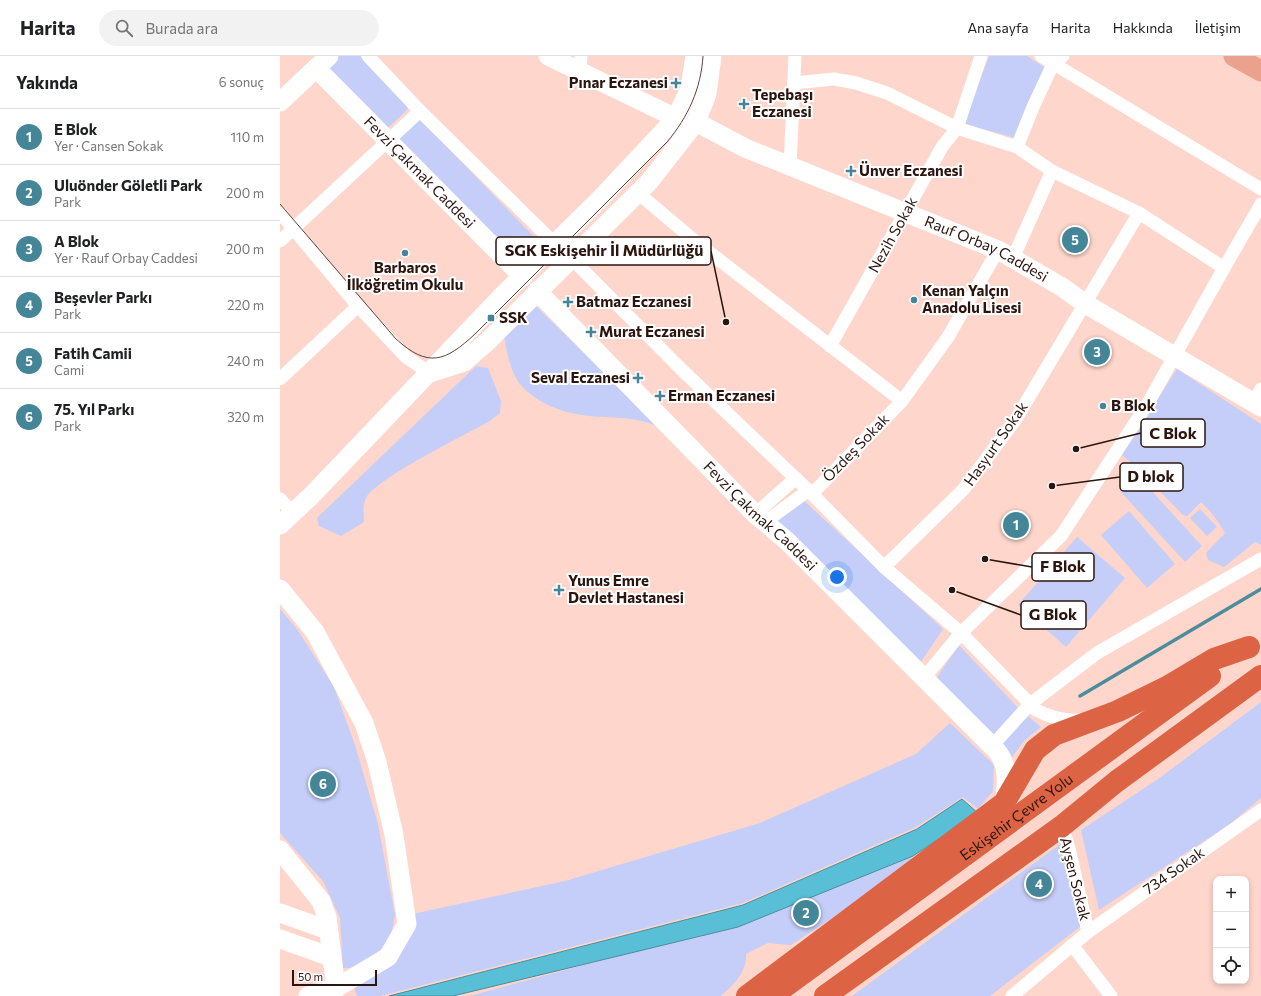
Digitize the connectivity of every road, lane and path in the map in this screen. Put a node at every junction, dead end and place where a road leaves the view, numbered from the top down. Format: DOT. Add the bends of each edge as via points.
graph roads {
  1 [pos="368,56"];
  2 [pos="548,56"];
  3 [pos="695,56"];
  4 [pos="712,56"];
  5 [pos="795,56"];
  6 [pos="981,56"];
  7 [pos="1041,56"];
  8 [pos="1234,56"];
  9 [pos="1058,60"];
  10 [pos="322,62"];
  11 [pos="581,64"];
  12 [pos="1261,71"];
  13 [pos="794,83"];
  14 [pos="280,102"];
  15 [pos="420,111"];
  16 [pos="676,118"];
  17 [pos="696,122"];
  18 [pos="956,128"];
  19 [pos="388,140"];
  20 [pos="1017,147"];
  21 [pos="790,166"];
  22 [pos="1052,171"];
  23 [pos="1261,189"];
  24 [pos="638,193"];
  25 [pos="1261,204"];
  26 [pos="280,213"];
  27 [pos="906,213"];
  28 [pos="1139,213"];
  29 [pos="294,228"];
  30 [pos="280,241"];
  31 [pos="555,244"];
  32 [pos="1006,254"];
  33 [pos="571,258"];
  34 [pos="1224,268"];
  35 [pos="523,277"];
  36 [pos="537,291"];
  37 [pos="1084,303"];
  38 [pos="358,306"];
  39 [pos="830,346"];
  40 [pos="1174,357"];
  41 [pos="430,373"];
  42 [pos="280,379"];
  43 [pos="1258,400"];
  44 [pos="902,401"];
  45 [pos="796,478"];
  46 [pos="810,492"];
  47 [pos="280,499"];
  48 [pos="760,518"];
  49 [pos="286,519"];
  50 [pos="1261,559"];
  51 [pos="884,567"];
  52 [pos="280,589"];
  53 [pos="961,633"];
  54 [pos="1255,643"];
  55 [pos="1261,676"];
  56 [pos="924,678"];
  57 [pos="1030,704"];
  58 [pos="1097,719"];
  59 [pos="992,746"];
  60 [pos="1004,803"];
  61 [pos="1261,810"];
  62 [pos="1062,826"];
  63 [pos="280,850"];
  64 [pos="280,912"];
  65 [pos="328,930"];
  66 [pos="1088,932"];
  67 [pos="280,939"];
  68 [pos="1072,945"];
  69 [pos="331,958"];
  70 [pos="336,988"];
  71 [pos="308,996"];
  72 [pos="747,996"];
  73 [pos="772,996"];
  74 [pos="824,996"];
  75 [pos="1012,996"];
  76 [pos="1111,996"];
  1 -- 15 [label="street"];
  2 -- 11 [label="street"];
  3 -- 16 [label="street" via="690,88"];
  4 -- 17 [label="street" via="707,94"];
  5 -- 13 [label="street"];
  6 -- 18 [label="street, Nezih Sokak"];
  7 -- 9 [label="street"];
  8 -- 12 [label="main road"];
  9 -- 20 [label="street" via="1032,107"];
  9 -- 23 [label="street"];
  10 -- 14 [label="street"];
  10 -- 19 [label="street, Fevzi Çakmak Caddesi"];
  11 -- 16 [label="street"];
  13 -- 18 [label="street" via="834,79 856,83 887,93"];
  13 -- 21 [label="street"];
  15 -- 19 [label="street"];
  15 -- 31 [label="street"];
  16 -- 31 [label="street"];
  17 -- 21 [label="street, Rauf Orbay Caddesi" via="745,148"];
  17 -- 24 [label="street"];
  18 -- 20 [label="street"];
  18 -- 27 [label="street, Nezih Sokak" via="942,147"];
  19 -- 29 [label="street"];
  19 -- 35 [label="street, Fevzi Çakmak Caddesi"];
  20 -- 22 [label="street"];
  21 -- 27 [label="street, Rauf Orbay Caddesi"];
  22 -- 28 [label="street"];
  22 -- 32 [label="street"];
  24 -- 33 [label="street"];
  24 -- 39 [label="street, Özdeş Sokak" via="702,247"];
  25 -- 34 [label="street"];
  26 -- 29 [label="street"];
  27 -- 32 [label="street, Rauf Orbay Caddesi"];
  27 -- 39 [label="street, Nezih Sokak"];
  28 -- 34 [label="street"];
  28 -- 37 [label="street, Hasyurt Sokak"];
  29 -- 30 [label="street"];
  29 -- 38 [label="street"];
  31 -- 35 [label="street"];
  32 -- 37 [label="street, Rauf Orbay Caddesi"];
  32 -- 44 [label="street"];
  33 -- 36 [label="street"];
  33 -- 45 [label="street, Özdeş Sokak" via="680,368"];
  34 -- 40 [label="street"];
  35 -- 41 [label="street"];
  36 -- 41 [label="street" via="464,362"];
  36 -- 48 [label="street, Fevzi Çakmak Caddesi"];
  37 -- 40 [label="street, Rauf Orbay Caddesi"];
  37 -- 51 [label="street, Hasyurt Sokak" via="1016,419 984,463 963,490"];
  38 -- 41 [label="street" via="406,357"];
  38 -- 42 [label="street"];
  39 -- 44 [label="street, Özdeş Sokak"];
  40 -- 43 [label="street, Rauf Orbay Caddesi"];
  40 -- 53 [label="street" via="1148,403 1061,536"];
  41 -- 49 [label="street"];
  44 -- 46 [label="street, Özdeş Sokak"];
  45 -- 46 [label="street, Özdeş Sokak"];
  45 -- 48 [label="street"];
  46 -- 48 [label="street"];
  46 -- 51 [label="street"];
  47 -- 49 [label="street"];
  48 -- 56 [label="street, Fevzi Çakmak Caddesi" via="787,541"];
  50 -- 57 [label="street" via="1098,653"];
  51 -- 53 [label="street"];
  52 -- 70 [label="street" via="315,632 364,723 377,762 393,829 402,883 407,924 388,957"];
  53 -- 56 [label="street"];
  53 -- 57 [label="street"];
  54 -- 58 [label="highway" via="1214,659 1168,687"];
  54 -- 73 [label="highway, Eskişehir Çevre Yolu"];
  55 -- 62 [label="highway, Eskişehir Çevre Yolu" via="1117,781"];
  56 -- 59 [label="street, Fevzi Çakmak Caddesi"];
  57 -- 58 [label="street" via="1049,716 1068,721"];
  57 -- 59 [label="street"];
  58 -- 60 [label="highway" via="1054,735 1036,750"];
  59 -- 60 [label="street, Fevzi Çakmak Caddesi" via="1002,757 1006,768"];
  60 -- 72 [label="highway"];
  61 -- 66 [label="street, 734 Sokak"];
  62 -- 66 [label="street, Ayşen Sokak"];
  62 -- 74 [label="highway, Eskişehir Çevre Yolu"];
  63 -- 65 [label="street" via="321,901 327,916"];
  64 -- 65 [label="street"];
  65 -- 69 [label="street"];
  66 -- 68 [label="street, 734 Sokak"];
  67 -- 69 [label="street"];
  68 -- 75 [label="street, 734 Sokak"];
  68 -- 76 [label="street, Ayşen Sokak"];
  69 -- 70 [label="street"];
  70 -- 71 [label="street"];
}
